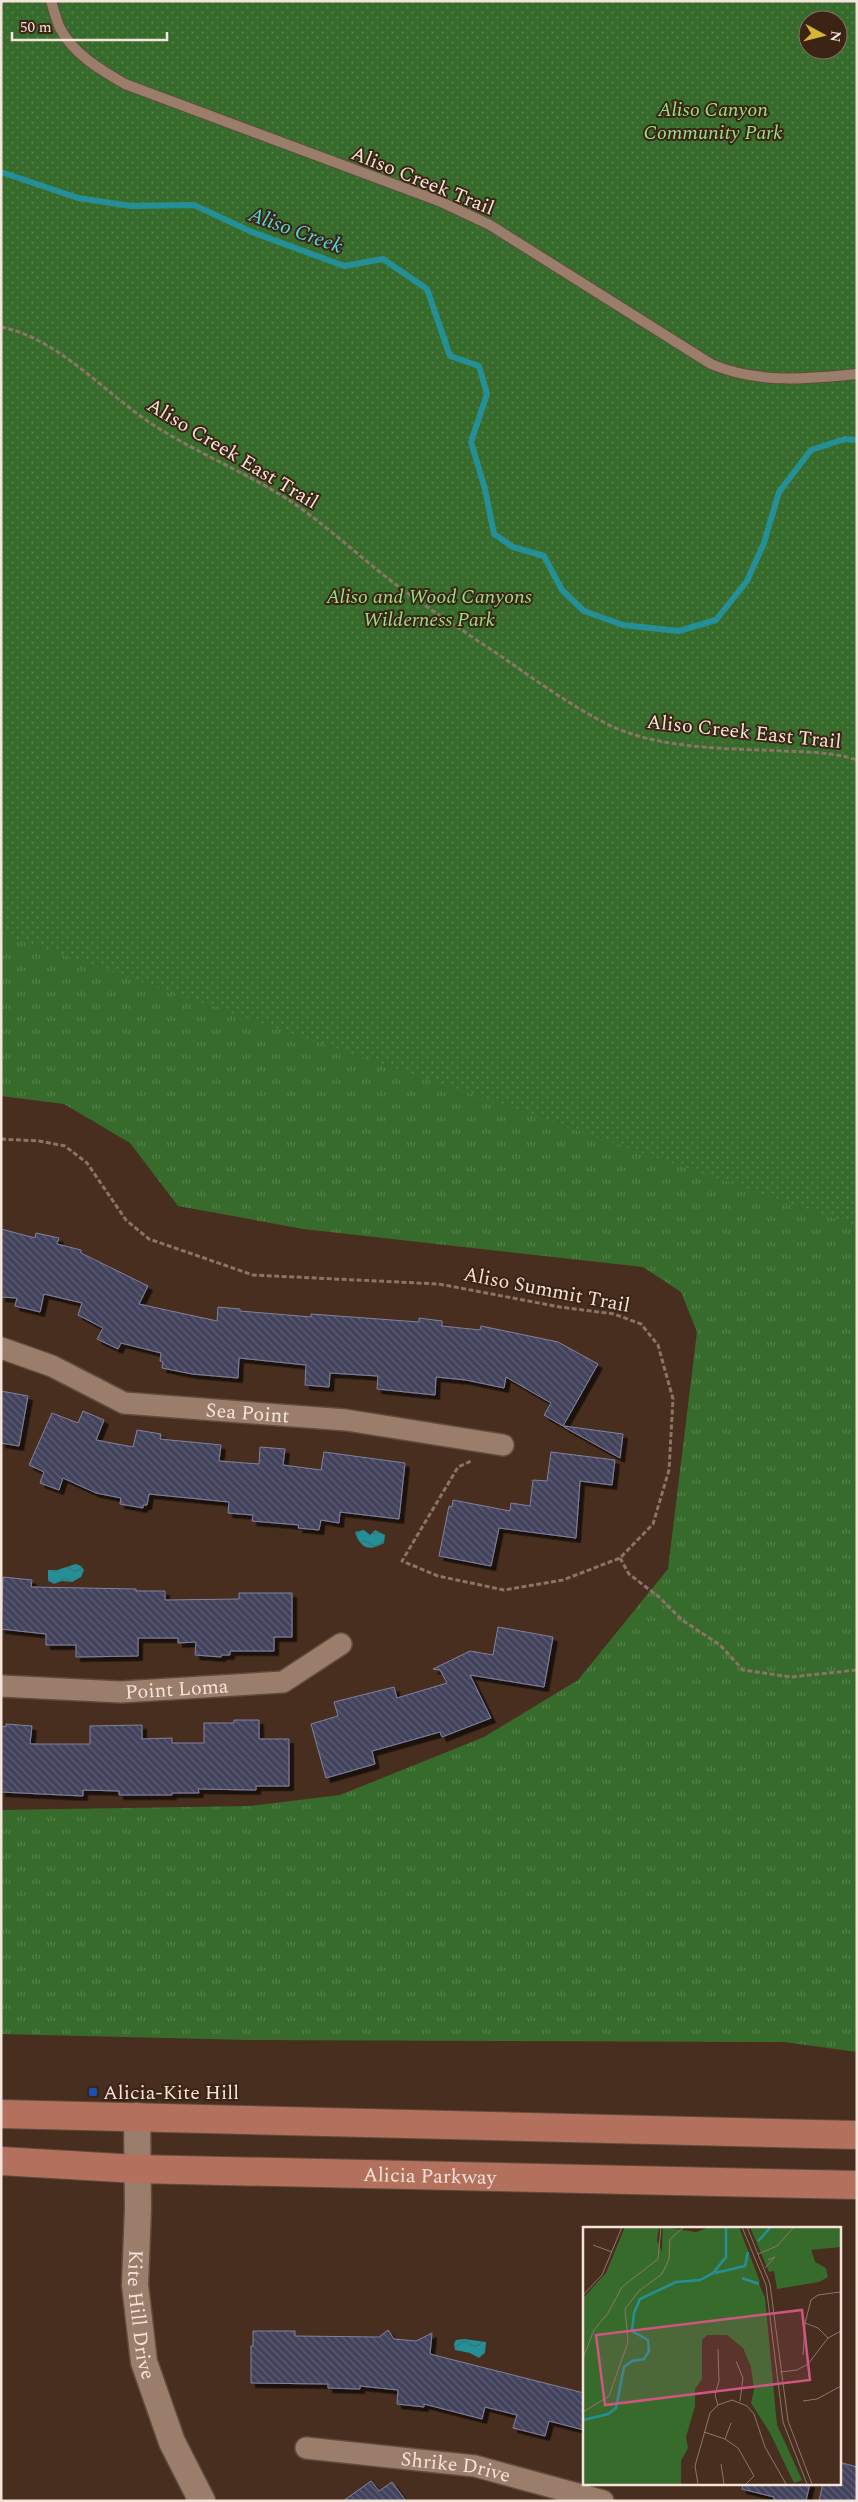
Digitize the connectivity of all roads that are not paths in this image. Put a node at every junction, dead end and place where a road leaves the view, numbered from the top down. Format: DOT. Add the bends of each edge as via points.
graph roads {
  1 [pos="51,1"];
  2 [pos="857,374"];
  3 [pos="1,1348"];
  4 [pos="503,1445"];
  5 [pos="340,1644"];
  6 [pos="1,1686"];
  7 [pos="1,2114"];
  8 [pos="137,2116"];
  9 [pos="857,2135"];
  10 [pos="1,2161"];
  11 [pos="137,2169"];
  12 [pos="857,2185"];
  13 [pos="306,2448"];
  14 [pos="202,2501"];
  15 [pos="603,2501"];
  1 -- 2 [label="lane, Aliso Creek Trail" via="60,28 76,50 99,70 125,84 439,201 490,225 728,372 799,380"];
  3 -- 4 [label="street, Sea Point" via="52,1366 124,1403 346,1420"];
  5 -- 6 [label="street, Point Loma" via="283,1682 121,1692"];
  7 -- 8 [label="main road"];
  8 -- 9 [label="main road"];
  8 -- 11 [label="street, Kite Hill Drive"];
  10 -- 11 [label="main road, Alicia Parkway"];
  11 -- 12 [label="main road, Alicia Parkway"];
  11 -- 14 [label="street, Kite Hill Drive" via="135,2285 144,2362 172,2442"];
  13 -- 15 [label="street, Shrike Drive" via="475,2466"];
}
